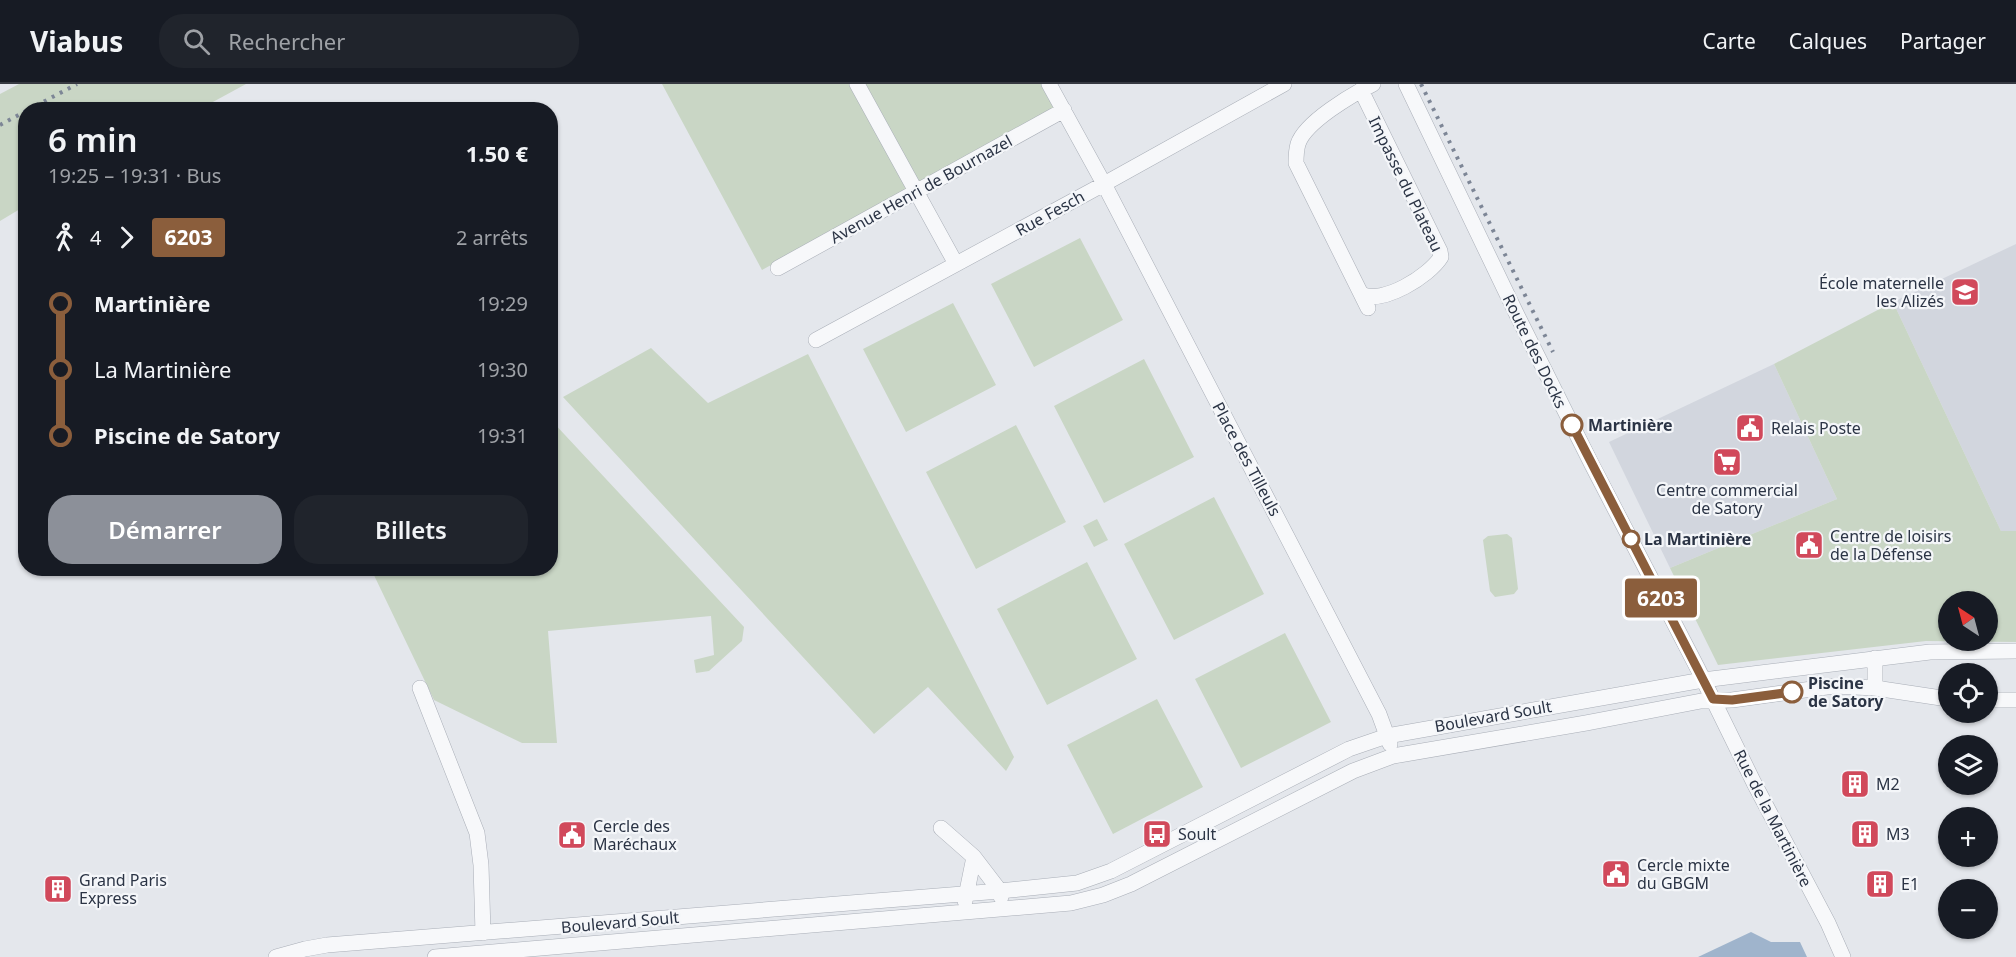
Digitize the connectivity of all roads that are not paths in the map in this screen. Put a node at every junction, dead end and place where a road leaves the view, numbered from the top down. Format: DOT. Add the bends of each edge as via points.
graph roads {
  1 [pos="857,84"];
  2 [pos="1049,84"];
  3 [pos="1284,84"];
  4 [pos="1406,84"];
  5 [pos="1367,87"];
  6 [pos="1064,110"];
  7 [pos="1104,184"];
  8 [pos="917,191"];
  9 [pos="957,264"];
  10 [pos="778,268"];
  11 [pos="1361,294"];
  12 [pos="1368,308"];
  13 [pos="816,340"];
  14 [pos="2016,651"];
  15 [pos="1875,658"];
  16 [pos="1703,680"];
  17 [pos="420,688"];
  18 [pos="1875,688"];
  19 [pos="1938,697"];
  20 [pos="1713,699"];
  21 [pos="1998,700"];
  22 [pos="2016,700"];
  23 [pos="1387,736"];
  24 [pos="1393,756"];
  25 [pos="1275,786"];
  26 [pos="1285,805"];
  27 [pos="941,828"];
  28 [pos="974,857"];
  29 [pos="1000,891"];
  30 [pos="965,894"];
  31 [pos="1003,909"];
  32 [pos="970,912"];
  33 [pos="483,933"];
  34 [pos="495,954"];
  35 [pos="276,957"];
  36 [pos="435,957"];
  37 [pos="1843,957"];
  1 -- 8 [label="street"];
  2 -- 6 [label="street, Place des Tilleuls"];
  3 -- 7 [label="street, Rue Fesch"];
  4 -- 16 [label="street, Route des Docks" via="1517,315"];
  5 -- 11 [label="street, Impasse du Plateau" via="1337,103 1304,134 1296,153 1296,163"];
  5 -- 11 [label="street, Impasse du Plateau" via="1441,258 1414,284 1374,297"];
  6 -- 7 [label="street, Place des Tilleuls"];
  6 -- 8 [label="street, Avenue Henri de Bournazel"];
  7 -- 9 [label="street, Rue Fesch"];
  7 -- 23 [label="street, Place des Tilleuls" via="1374,704"];
  8 -- 9 [label="street"];
  8 -- 10 [label="street, Avenue Henri de Bournazel"];
  9 -- 13 [label="street, Rue Fesch"];
  11 -- 12 [label="street, Impasse du Plateau"];
  14 -- 15 [label="street, Boulevard Soult" via="1930,652"];
  15 -- 16 [label="street, Boulevard Soult"];
  15 -- 18 [label="street"];
  16 -- 20 [label="street, Rue de la Martinière"];
  16 -- 23 [label="street, Boulevard Soult"];
  17 -- 33 [label="street" via="477,833"];
  18 -- 19 [label="street, Boulevard Soult"];
  18 -- 20 [label="street, Boulevard Soult" via="1834,687"];
  20 -- 24 [label="street, Boulevard Soult"];
  20 -- 37 [label="street, Rue de la Martinière"];
  21 -- 22 [label="street"];
  23 -- 24 [label="street, Place des Tilleuls"];
  23 -- 25 [label="street, Boulevard Soult" via="1350,748"];
  24 -- 26 [label="street, Boulevard Soult"];
  25 -- 26 [label="street"];
  25 -- 29 [label="street, Boulevard Soult" via="1111,871 1077,883"];
  26 -- 31 [label="street, Boulevard Soult" via="1103,895 1071,903"];
  27 -- 28 [label="street"];
  28 -- 29 [label="street"];
  28 -- 30 [label="street"];
  29 -- 30 [label="street, Boulevard Soult"];
  29 -- 31 [label="street"];
  30 -- 32 [label="street" via="964,907"];
  30 -- 33 [label="street, Boulevard Soult"];
  31 -- 32 [label="street, Boulevard Soult"];
  32 -- 34 [label="street, Boulevard Soult"];
  33 -- 35 [label="street, Boulevard Soult" via="327,945"];
  34 -- 36 [label="street, Boulevard Soult"];
}
